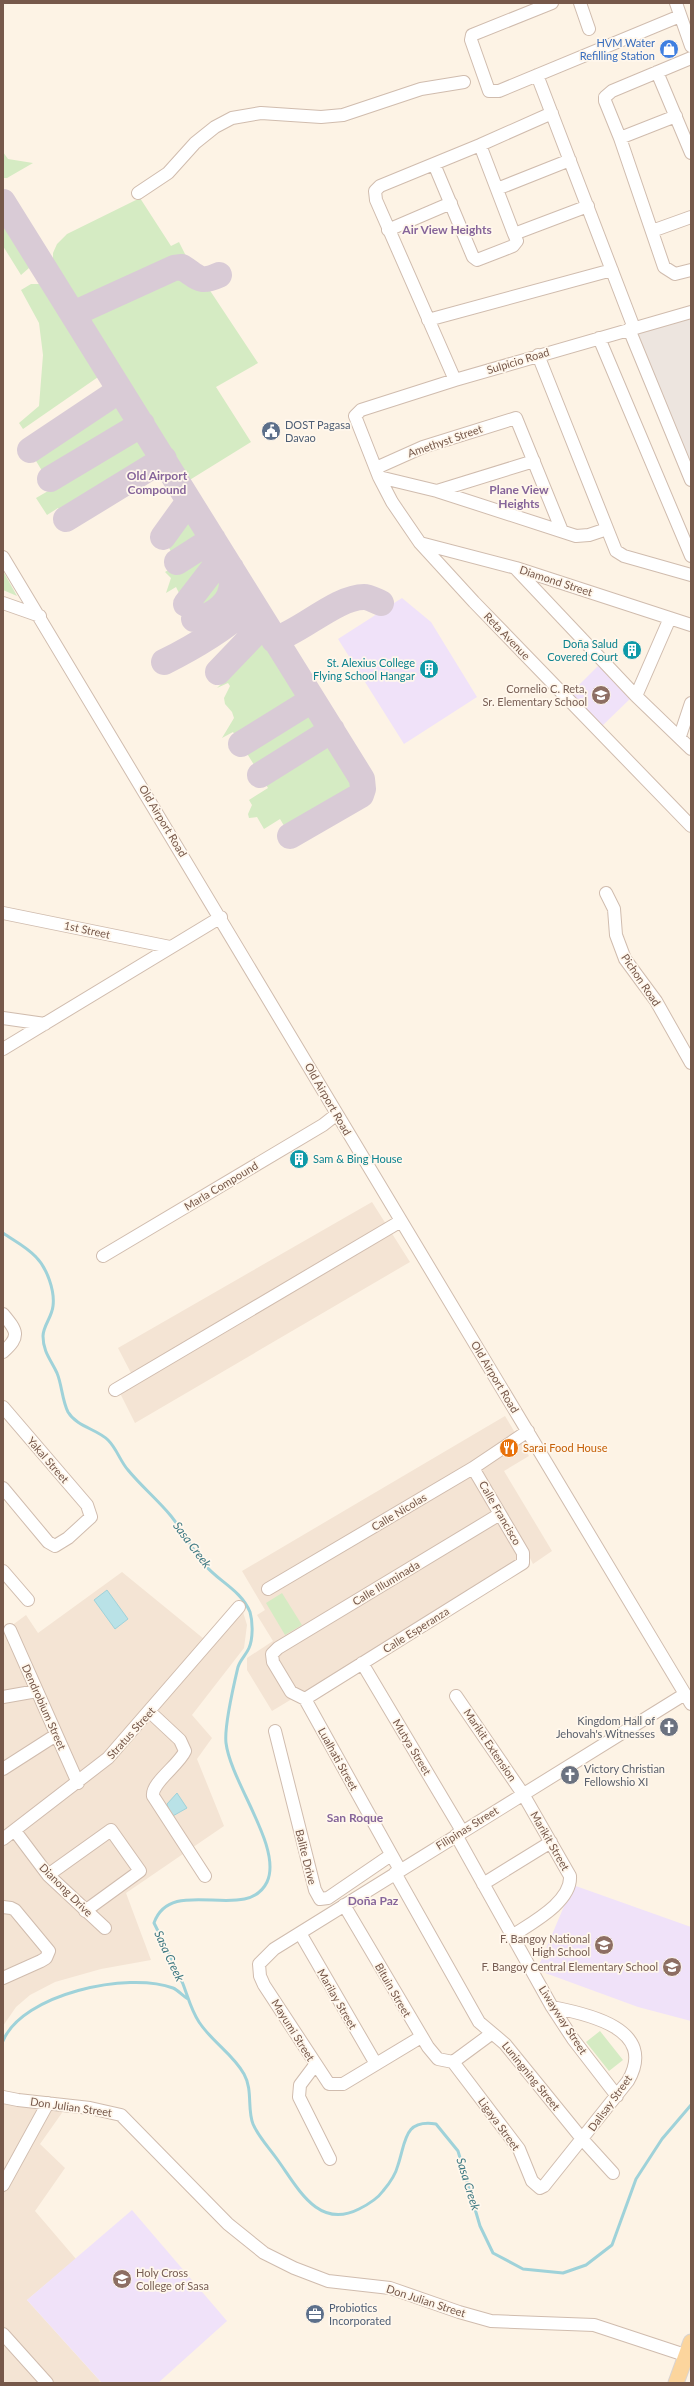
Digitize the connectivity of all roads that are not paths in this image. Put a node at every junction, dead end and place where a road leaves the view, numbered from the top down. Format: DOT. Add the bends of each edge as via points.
graph roads {
  1 [pos="552,3"];
  2 [pos="580,3"];
  3 [pos="676,3"];
  4 [pos="680,16"];
  5 [pos="589,29"];
  6 [pos="691,46"];
  7 [pos="691,58"];
  8 [pos="657,72"];
  9 [pos="536,75"];
  10 [pos="464,82"];
  11 [pos="552,113"];
  12 [pos="676,116"];
  13 [pos="620,138"];
  14 [pos="480,146"];
  15 [pos="691,154"];
  16 [pos="570,160"];
  17 [pos="434,164"];
  18 [pos="497,189"];
  19 [pos="138,193"];
  20 [pos="451,203"];
  21 [pos="588,206"];
  22 [pos="691,217"];
  23 [pos="388,230"];
  24 [pos="652,231"];
  25 [pos="514,234"];
  26 [pos="612,270"];
  27 [pos="691,270"];
  28 [pos="691,312"];
  29 [pos="428,320"];
  30 [pos="632,328"];
  31 [pos="599,338"];
  32 [pos="538,355"];
  33 [pos="455,380"];
  34 [pos="356,423"];
  35 [pos="534,461"];
  36 [pos="378,472"];
  37 [pos="691,480"];
  38 [pos="437,490"];
  39 [pos="607,529"];
  40 [pos="562,531"];
  41 [pos="420,543"];
  42 [pos="3,556"];
  43 [pos="691,556"];
  44 [pos="516,568"];
  45 [pos="691,575"];
  46 [pos="3,603"];
  47 [pos="40,616"];
  48 [pos="670,618"];
  49 [pos="691,625"];
  50 [pos="636,696"];
  51 [pos="691,703"];
  52 [pos="680,736"];
  53 [pos="691,749"];
  54 [pos="691,826"];
  55 [pos="606,893"];
  56 [pos="3,913"];
  57 [pos="221,917"];
  58 [pos="170,947"];
  59 [pos="3,1018"];
  60 [pos="45,1024"];
  61 [pos="3,1049"];
  62 [pos="691,1062"];
  63 [pos="337,1114"];
  64 [pos="401,1221"];
  65 [pos="103,1256"];
  66 [pos="3,1314"];
  67 [pos="3,1352"];
  68 [pos="115,1390"];
  69 [pos="3,1407"];
  70 [pos="528,1431"];
  71 [pos="473,1468"];
  72 [pos="3,1488"];
  73 [pos="500,1514"];
  74 [pos="525,1560"];
  75 [pos="3,1571"];
  76 [pos="268,1589"];
  77 [pos="28,1600"];
  78 [pos="239,1607"];
  79 [pos="10,1630"];
  80 [pos="272,1654"];
  81 [pos="362,1664"];
  82 [pos="37,1691"];
  83 [pos="456,1696"];
  84 [pos="3,1698"];
  85 [pos="305,1698"];
  86 [pos="688,1699"];
  87 [pos="150,1712"];
  88 [pos="275,1731"];
  89 [pos="56,1735"];
  90 [pos="3,1769"];
  91 [pos="78,1783"];
  92 [pos="523,1794"];
  93 [pos="15,1831"];
  94 [pos="459,1833"];
  95 [pos="3,1839"];
  96 [pos="551,1842"];
  97 [pos="391,1855"];
  98 [pos="397,1872"];
  99 [pos="48,1875"];
  100 [pos="204,1876"];
  101 [pos="483,1884"];
  102 [pos="344,1905"];
  103 [pos="7,1908"];
  104 [pos="85,1911"];
  105 [pos="105,1928"];
  106 [pos="300,1933"];
  107 [pos="512,1936"];
  108 [pos="258,1970"];
  109 [pos="3,1978"];
  110 [pos="552,2007"];
  111 [pos="491,2034"];
  112 [pos="421,2037"];
  113 [pos="453,2062"];
  114 [pos="315,2064"];
  115 [pos="376,2064"];
  116 [pos="617,2096"];
  117 [pos="3,2097"];
  118 [pos="48,2103"];
  119 [pos="583,2140"];
  120 [pos="330,2159"];
  121 [pos="614,2173"];
  122 [pos="3,2185"];
  123 [pos="540,2188"];
  124 [pos="3,2334"];
  125 [pos="689,2351"];
  126 [pos="47,2383"];
  127 [pos="676,2383"];
  1 -- 9 [label="street" via="476,32 471,40 490,91 499,91"];
  2 -- 5 [label="street"];
  3 -- 4 [label="street"];
  4 -- 6 [label="street"];
  4 -- 9 [label="street"];
  7 -- 8 [label="street"];
  8 -- 12 [label="street"];
  8 -- 13 [label="street" via="612,91 605,97"];
  9 -- 11 [label="street"];
  10 -- 19 [label="street" via="402,94 343,115 321,117 261,113 232,118 215,127 195,143 168,173"];
  11 -- 14 [label="street"];
  11 -- 16 [label="street"];
  12 -- 13 [label="street"];
  12 -- 15 [label="street"];
  13 -- 24 [label="street"];
  14 -- 17 [label="street"];
  14 -- 18 [label="street"];
  16 -- 18 [label="street"];
  16 -- 21 [label="street"];
  17 -- 20 [label="street"];
  17 -- 23 [label="street" via="377,188 376,200"];
  18 -- 25 [label="street"];
  20 -- 23 [label="street"];
  20 -- 25 [label="street" via="475,259 513,246 517,241"];
  21 -- 25 [label="street"];
  21 -- 26 [label="street"];
  22 -- 24 [label="street"];
  23 -- 29 [label="street"];
  24 -- 27 [label="street" via="668,271 675,274"];
  26 -- 29 [label="street"];
  26 -- 30 [label="street"];
  28 -- 30 [label="street, Sulpicio Road"];
  29 -- 33 [label="street"];
  30 -- 31 [label="street, Sulpicio Road"];
  30 -- 37 [label="street"];
  31 -- 32 [label="street, Sulpicio Road"];
  31 -- 43 [label="street"];
  32 -- 33 [label="street, Sulpicio Road"];
  32 -- 39 [label="street"];
  33 -- 34 [label="street, Sulpicio Road" via="361,410 355,416"];
  34 -- 36 [label="street, Reta Avenue"];
  35 -- 36 [label="street, Amethyst Street" via="516,418 423,447"];
  35 -- 38 [label="street"];
  35 -- 40 [label="street"];
  36 -- 38 [label="street"];
  36 -- 41 [label="street, Reta Avenue" via="396,508"];
  38 -- 40 [label="street"];
  39 -- 40 [label="street" via="582,536"];
  39 -- 45 [label="street" via="616,551 620,554"];
  41 -- 44 [label="street, Diamond Street"];
  41 -- 54 [label="street, Reta Avenue"];
  42 -- 47 [label="street, Old Airport Road"];
  44 -- 48 [label="street, Diamond Street"];
  44 -- 50 [label="street"];
  46 -- 47 [label="street"];
  47 -- 57 [label="street, Old Airport Road"];
  48 -- 49 [label="street, Diamond Street"];
  48 -- 50 [label="street"];
  50 -- 52 [label="street"];
  51 -- 52 [label="street"];
  52 -- 53 [label="street"];
  55 -- 62 [label="street, Pichon Road" via="614,909 616,935 625,959 656,1001"];
  56 -- 58 [label="street, 1st Street"];
  57 -- 58 [label="street"];
  57 -- 63 [label="street, Old Airport Road"];
  58 -- 60 [label="street"];
  59 -- 60 [label="street"];
  60 -- 61 [label="street"];
  63 -- 64 [label="street, Old Airport Road"];
  63 -- 65 [label="street, Marla Compound" via="323,1125"];
  64 -- 68 [label="street"];
  64 -- 70 [label="street, Old Airport Road"];
  66 -- 67 [label="street" via="14,1328 15,1340"];
  69 -- 72 [label="street, Yakal Street" via="92,1514 82,1526 55,1546 48,1542"];
  70 -- 71 [label="street, Calle Nicolas"];
  70 -- 86 [label="street, Old Airport Road"];
  71 -- 73 [label="street, Calle Francisco"];
  71 -- 76 [label="street, Calle Nicolas"];
  73 -- 74 [label="street, Calle Francisco"];
  73 -- 80 [label="street, Calle Illuminada"];
  74 -- 81 [label="street, Calle Esperanza" via="518,1567"];
  75 -- 77 [label="street"];
  78 -- 87 [label="street, Stratus Street"];
  79 -- 82 [label="street, Dendrobium Street"];
  80 -- 85 [label="street, Lualhati Street" via="291,1692"];
  81 -- 85 [label="street, Calle Esperanza"];
  81 -- 94 [label="street, Mutya Street"];
  82 -- 84 [label="street"];
  82 -- 89 [label="street, Dendrobium Street"];
  83 -- 92 [label="street, Marikit Extension"];
  85 -- 97 [label="street, Lualhati Street"];
  86 -- 92 [label="street, Filipinas Street"];
  87 -- 91 [label="street, Stratus Street" via="108,1758"];
  87 -- 100 [label="street" via="180,1740 185,1751 154,1788 153,1796"];
  88 -- 97 [label="street, Balite Drive" via="314,1890 320,1899 328,1898"];
  89 -- 90 [label="street"];
  89 -- 91 [label="street, Dendrobium Street"];
  91 -- 93 [label="street, Stratus Street"];
  92 -- 94 [label="street, Filipinas Street"];
  92 -- 96 [label="street, Marikit Street"];
  93 -- 95 [label="street, Stratus Street"];
  93 -- 99 [label="street, Dianong Drive"];
  94 -- 98 [label="street, Filipinas Street"];
  94 -- 101 [label="street, Liwayway Street"];
  96 -- 101 [label="street"];
  96 -- 107 [label="street, Marikit Street" via="570,1876 568,1888 550,1910"];
  97 -- 98 [label="street, Lualhati Street"];
  98 -- 102 [label="street, Filipinas Street"];
  98 -- 111 [label="street, Luningning Street" via="473,2013"];
  99 -- 104 [label="street, Dianong Drive"];
  99 -- 104 [label="street" via="111,1830 140,1871"];
  101 -- 107 [label="street, Liwayway Street"];
  102 -- 106 [label="street, Filipinas Street"];
  102 -- 112 [label="street, Bituin Street"];
  103 -- 109 [label="street" via="42,1940 49,1951 46,1958"];
  104 -- 105 [label="street, Dianong Drive"];
  106 -- 108 [label="street, Filipinas Street" via="262,1958"];
  106 -- 115 [label="street, Marilay Street"];
  107 -- 110 [label="street, Liwayway Street"];
  108 -- 114 [label="street, Mayumi Street" via="264,1985"];
  110 -- 116 [label="street, Liwayway Street"];
  110 -- 116 [label="street, Dalisay Street" via="594,2017 623,2031 628,2037 635,2061 633,2072"];
  111 -- 113 [label="street"];
  111 -- 119 [label="street, Luningning Street" via="505,2044"];
  112 -- 113 [label="street, Bituin Street" via="438,2059"];
  112 -- 115 [label="street"];
  113 -- 123 [label="street, Ligaya Street" via="519,2149 532,2181"];
  114 -- 115 [label="street, Mayumi Street" via="326,2081 333,2085 343,2084"];
  114 -- 120 [label="street" via="300,2084 299,2097"];
  116 -- 119 [label="street, Dalisay Street"];
  117 -- 118 [label="street, Don Julian Street"];
  118 -- 122 [label="street"];
  118 -- 125 [label="street, Don Julian Street" via="121,2115 228,2224 264,2253 294,2268 328,2281 390,2288 491,2321 594,2325"];
  119 -- 121 [label="street, Luningning Street"];
  119 -- 123 [label="street, Dalisay Street" via="547,2184"];
  124 -- 126 [label="street"];
  125 -- 127 [label="main road"];
}
